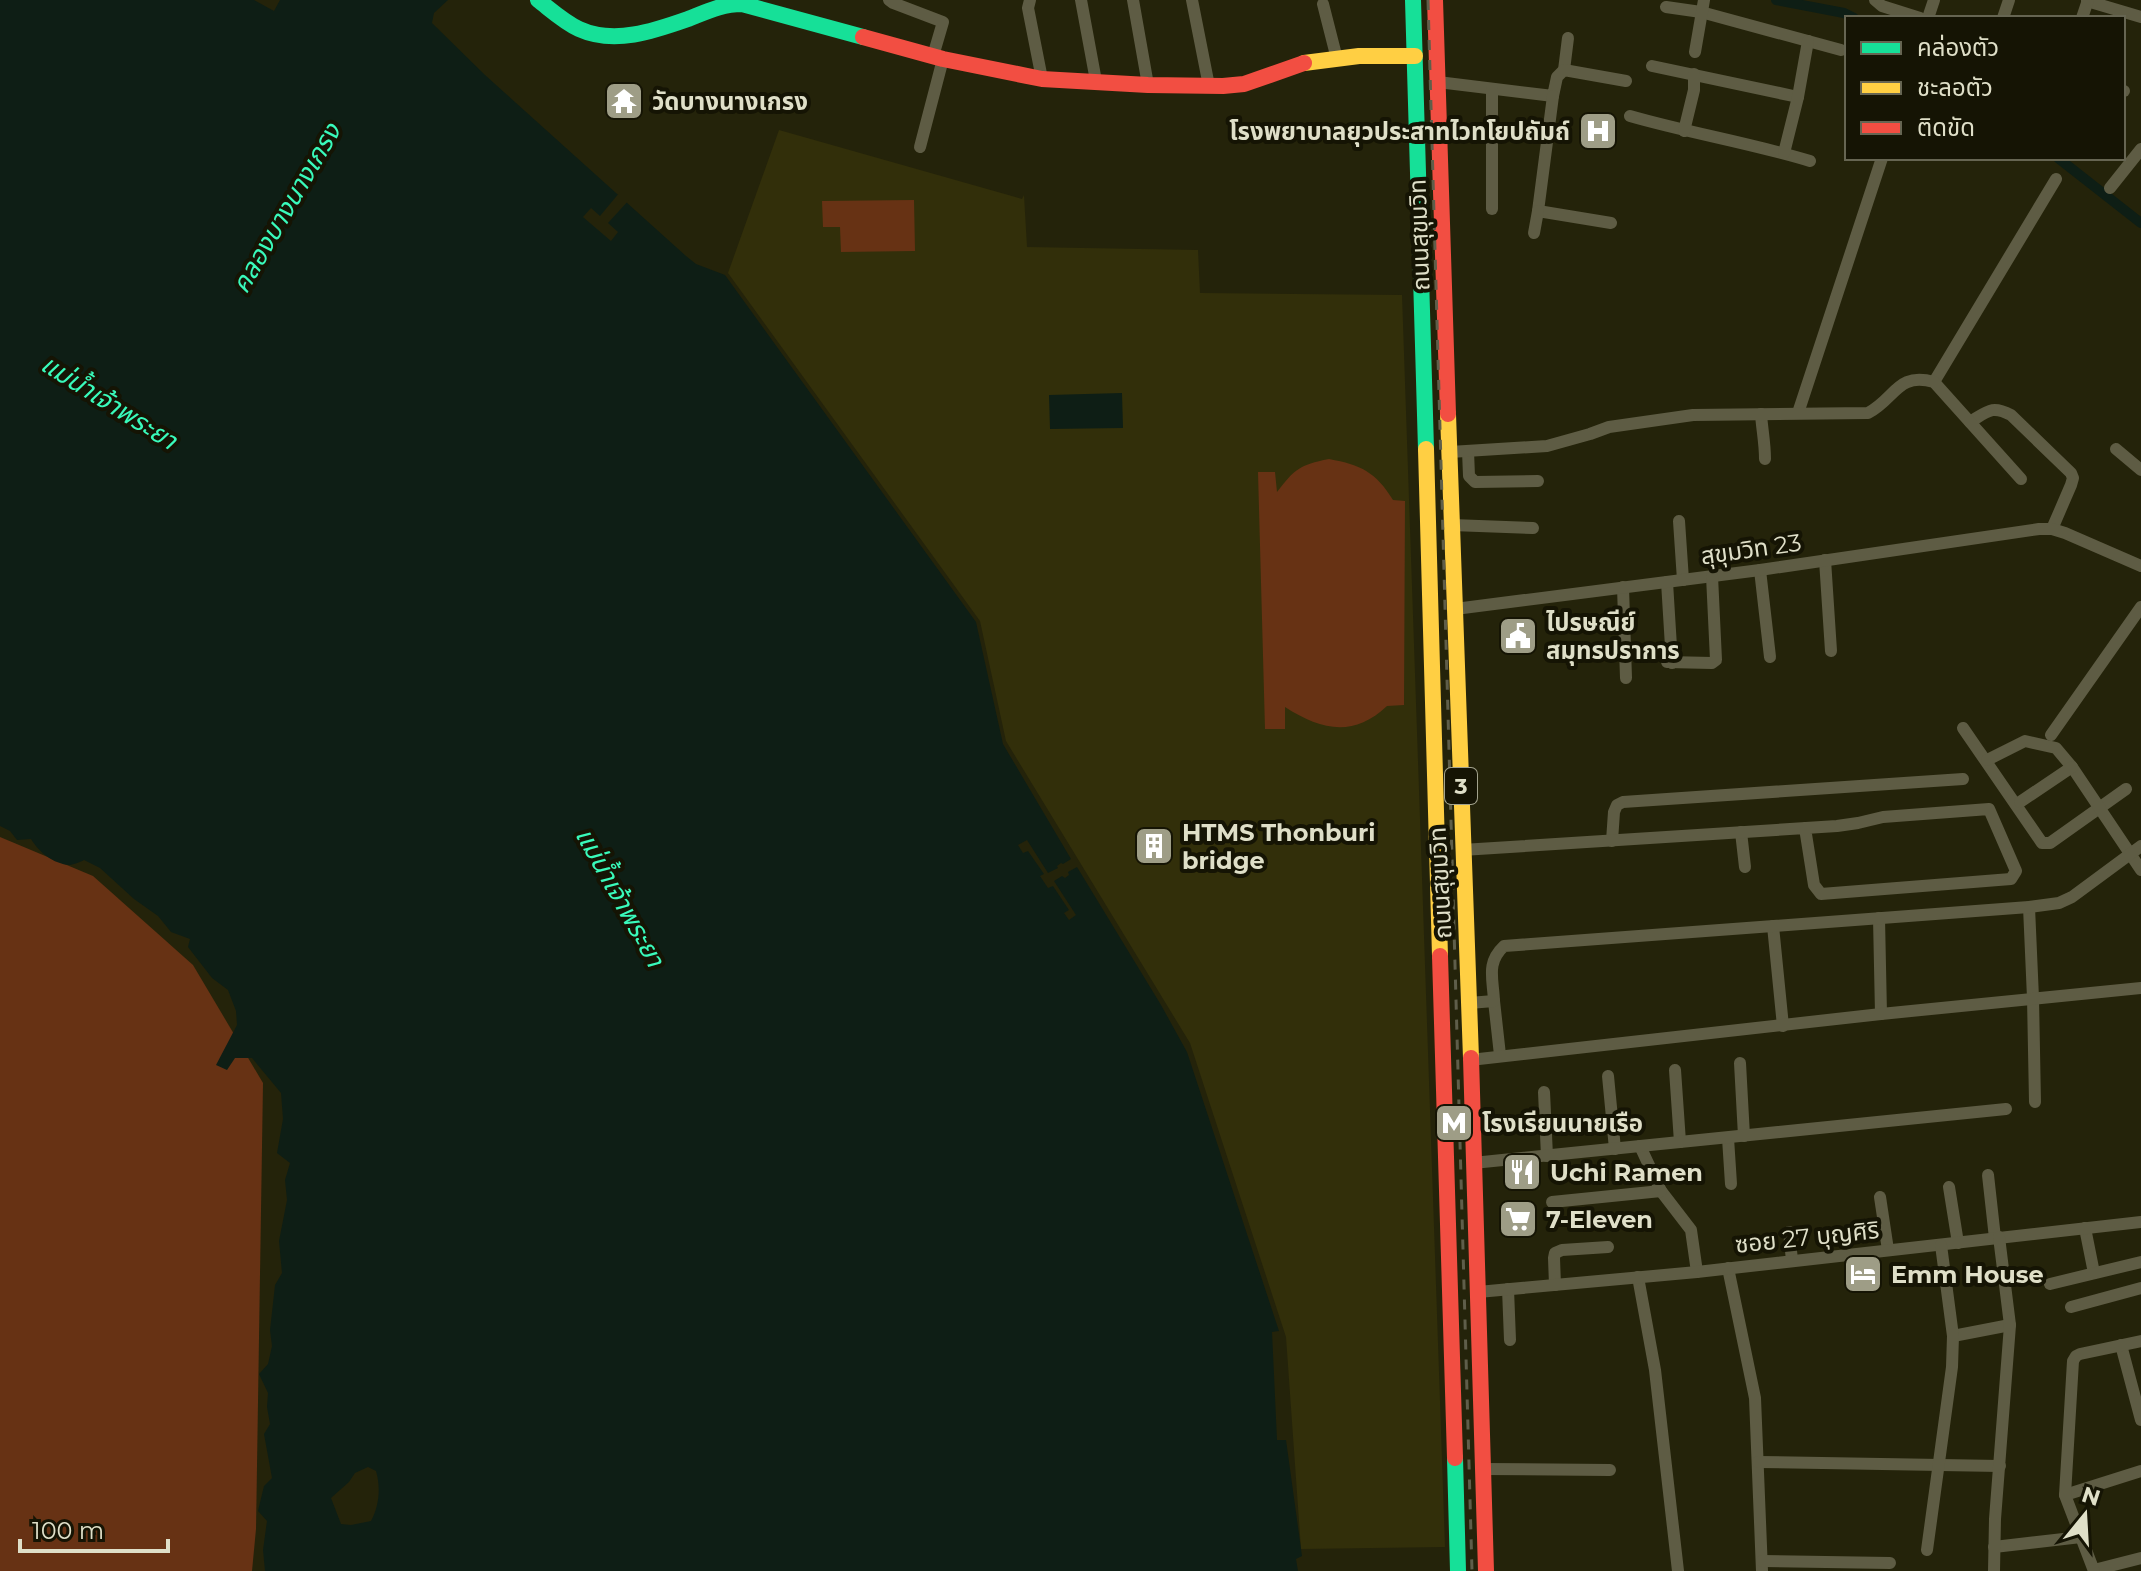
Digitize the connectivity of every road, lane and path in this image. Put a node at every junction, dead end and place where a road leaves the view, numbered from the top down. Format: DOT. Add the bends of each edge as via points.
graph roads {
  1 [pos="538,0"];
  2 [pos="889,0"];
  3 [pos="1030,0"];
  4 [pos="1081,0"];
  5 [pos="1133,0"];
  6 [pos="1192,0"];
  7 [pos="1413,0"];
  8 [pos="1435,0"];
  9 [pos="1875,0"];
  10 [pos="2088,0"];
  11 [pos="1323,4"];
  12 [pos="1703,6"];
  13 [pos="1666,7"];
  14 [pos="1914,16"];
  15 [pos="2141,17"];
  16 [pos="1568,38"];
  17 [pos="1808,41"];
  18 [pos="1841,50"];
  19 [pos="1695,52"];
  20 [pos="1415,56"];
  21 [pos="938,58"];
  22 [pos="1337,59"];
  23 [pos="1652,66"];
  24 [pos="1564,70"];
  25 [pos="1694,74"];
  26 [pos="1042,79"];
  27 [pos="1096,81"];
  28 [pos="1626,81"];
  29 [pos="1438,82"];
  30 [pos="1148,85"];
  31 [pos="1209,86"];
  32 [pos="1492,89"];
  33 [pos="1553,96"];
  34 [pos="1798,97"];
  35 [pos="1630,116"];
  36 [pos="1684,131"];
  37 [pos="920,147"];
  38 [pos="2141,149"];
  39 [pos="1784,153"];
  40 [pos="1881,160"];
  41 [pos="1810,161"];
  42 [pos="2056,179"];
  43 [pos="2110,188"];
  44 [pos="1492,209"];
  45 [pos="1538,211"];
  46 [pos="1611,223"];
  47 [pos="1534,233"];
  48 [pos="1934,382"];
  49 [pos="1798,413"];
  50 [pos="1761,414"];
  51 [pos="1970,422"];
  52 [pos="2116,449"];
  53 [pos="1468,451"];
  54 [pos="1450,452"];
  55 [pos="1765,459"];
  56 [pos="2141,470"];
  57 [pos="2021,479"];
  58 [pos="1538,481"];
  59 [pos="1679,521"];
  60 [pos="1452,525"];
  61 [pos="1533,528"];
  62 [pos="2052,529"];
  63 [pos="1825,560"];
  64 [pos="2141,566"];
  65 [pos="1760,570"];
  66 [pos="1712,576"];
  67 [pos="1683,580"];
  68 [pos="1667,582"];
  69 [pos="1623,587"];
  70 [pos="2141,607"];
  71 [pos="1455,609"];
  72 [pos="1831,651"];
  73 [pos="1770,657"];
  74 [pos="1626,678"];
  75 [pos="1963,728"];
  76 [pos="2051,735"];
  77 [pos="1987,760"];
  78 [pos="2072,767"];
  79 [pos="1963,779"];
  80 [pos="2126,789"];
  81 [pos="2020,802"];
  82 [pos="2099,808"];
  83 [pos="1805,828"];
  84 [pos="1741,832"];
  85 [pos="1612,841"];
  86 [pos="2141,846"];
  87 [pos="1462,850"];
  88 [pos="2129,855"];
  89 [pos="1745,867"];
  90 [pos="2141,870"];
  91 [pos="1440,899"];
  92 [pos="1466,906"];
  93 [pos="2029,907"];
  94 [pos="1879,918"];
  95 [pos="1467,926"];
  96 [pos="1773,926"];
  97 [pos="1441,940"];
  98 [pos="2141,988"];
  99 [pos="2033,998"];
  100 [pos="1494,1001"];
  101 [pos="1469,1003"];
  102 [pos="1881,1014"];
  103 [pos="1783,1026"];
  104 [pos="1500,1055"];
  105 [pos="1470,1060"];
  106 [pos="1740,1063"];
  107 [pos="1675,1070"];
  108 [pos="1608,1076"];
  109 [pos="1544,1092"];
  110 [pos="2035,1102"];
  111 [pos="2006,1109"];
  112 [pos="1744,1136"];
  113 [pos="1728,1138"];
  114 [pos="1680,1142"];
  115 [pos="1640,1146"];
  116 [pos="1615,1149"];
  117 [pos="1547,1156"];
  118 [pos="1473,1163"];
  119 [pos="1988,1175"];
  120 [pos="1731,1184"];
  121 [pos="1949,1187"];
  122 [pos="1661,1191"];
  123 [pos="1880,1197"];
  124 [pos="1552,1202"];
  125 [pos="2141,1222"];
  126 [pos="2085,1228"];
  127 [pos="1789,1232"];
  128 [pos="1997,1237"];
  129 [pos="1958,1243"];
  130 [pos="1941,1245"];
  131 [pos="1608,1247"];
  132 [pos="1888,1250"];
  133 [pos="1792,1260"];
  134 [pos="2141,1262"];
  135 [pos="1728,1268"];
  136 [pos="1697,1272"];
  137 [pos="2094,1273"];
  138 [pos="1638,1277"];
  139 [pos="2050,1284"];
  140 [pos="1555,1285"];
  141 [pos="2141,1288"];
  142 [pos="1508,1289"];
  143 [pos="1478,1292"];
  144 [pos="2071,1307"];
  145 [pos="2010,1325"];
  146 [pos="1953,1336"];
  147 [pos="1510,1340"];
  148 [pos="2141,1341"];
  149 [pos="2121,1345"];
  150 [pos="2141,1420"];
  151 [pos="1758,1462"];
  152 [pos="1938,1464"];
  153 [pos="2000,1466"];
  154 [pos="1483,1469"];
  155 [pos="1610,1470"];
  156 [pos="2141,1471"];
  157 [pos="2065,1495"];
  158 [pos="2081,1537"];
  159 [pos="1994,1547"];
  160 [pos="1927,1550"];
  161 [pos="2141,1558"];
  162 [pos="1890,1563"];
  163 [pos="1762,1566"];
  164 [pos="1458,1571"];
  165 [pos="1486,1571"];
  166 [pos="1678,1571"];
  167 [pos="1994,1571"];
  168 [pos="2094,1571"];
  1 -- 21 [label="main road" via="572,25 606,37 638,35 727,4 742,4"];
  2 -- 21 [label="street" via="943,22"];
  3 -- 26 [label="street"];
  4 -- 27 [label="street"];
  5 -- 30 [label="street"];
  6 -- 31 [label="street"];
  7 -- 20 [label="main road, ถนนสุขุมวิท / 3"];
  8 -- 29 [label="main road, ถนนสุขุมวิท / 3"];
  9 -- 14 [label="street"];
  10 -- 15 [label="street"];
  11 -- 22 [label="street"];
  12 -- 13 [label="street"];
  12 -- 17 [label="street"];
  12 -- 19 [label="street"];
  16 -- 24 [label="street"];
  17 -- 18 [label="street"];
  17 -- 34 [label="street"];
  20 -- 22 [label="main road"];
  20 -- 91 [label="main road, ถนนสุขุมวิท / 3"];
  21 -- 26 [label="main road"];
  21 -- 37 [label="street"];
  22 -- 31 [label="main road" via="1304,63 1244,84"];
  23 -- 25 [label="street"];
  24 -- 28 [label="street"];
  24 -- 33 [label="street"];
  25 -- 34 [label="street"];
  25 -- 36 [label="street"];
  26 -- 27 [label="main road"];
  27 -- 30 [label="main road"];
  29 -- 32 [label="street"];
  29 -- 54 [label="main road, ถนนสุขุมวิท / 3"];
  30 -- 31 [label="main road"];
  32 -- 33 [label="street"];
  32 -- 44 [label="street"];
  33 -- 45 [label="street"];
  34 -- 39 [label="street"];
  35 -- 36 [label="street"];
  36 -- 39 [label="street"];
  38 -- 43 [label="street"];
  39 -- 41 [label="street"];
  40 -- 49 [label="street"];
  42 -- 48 [label="street"];
  45 -- 46 [label="street"];
  45 -- 47 [label="street"];
  48 -- 49 [label="street" via="1902,383 1868,413"];
  48 -- 51 [label="street"];
  49 -- 50 [label="street"];
  50 -- 53 [label="street" via="1693,415 1609,427 1547,446"];
  50 -- 55 [label="street"];
  51 -- 57 [label="street"];
  51 -- 62 [label="street" via="2000,409 2071,473"];
  52 -- 56 [label="street"];
  53 -- 54 [label="street"];
  53 -- 58 [label="street" via="1469,476 1475,482"];
  54 -- 60 [label="main road, ถนนสุขุมวิท / 3"];
  59 -- 67 [label="street"];
  60 -- 61 [label="street"];
  60 -- 71 [label="main road, ถนนสุขุมวิท / 3"];
  62 -- 63 [label="street, สุขุมวิท 23"];
  62 -- 64 [label="street"];
  63 -- 65 [label="street, สุขุมวิท 23"];
  63 -- 72 [label="street"];
  65 -- 66 [label="street, สุขุมวิท 23"];
  65 -- 73 [label="street"];
  66 -- 67 [label="street, สุขุมวิท 23"];
  66 -- 68 [label="street" via="1712,663 1669,662"];
  67 -- 68 [label="street, สุขุมวิท 23"];
  68 -- 69 [label="street, สุขุมวิท 23"];
  69 -- 71 [label="street, สุขุมวิท 23"];
  69 -- 74 [label="street"];
  70 -- 76 [label="street"];
  71 -- 87 [label="main road, ถนนสุขุมวิท / 3"];
  75 -- 77 [label="street"];
  77 -- 78 [label="street" via="2025,741 2056,748"];
  77 -- 82 [label="street" via="2042,843 2050,843"];
  78 -- 81 [label="street"];
  78 -- 82 [label="street"];
  79 -- 85 [label="street" via="1623,802 1614,812"];
  80 -- 82 [label="street"];
  82 -- 88 [label="street"];
  83 -- 83 [label="street" via="1989,809 2016,871 2011,879 1821,894 1814,885"];
  83 -- 84 [label="street"];
  84 -- 85 [label="street"];
  84 -- 89 [label="street"];
  85 -- 87 [label="street"];
  86 -- 88 [label="street"];
  87 -- 92 [label="main road, ถนนสุขุมวิท / 3"];
  88 -- 90 [label="street"];
  88 -- 93 [label="street" via="2072,897"];
  91 -- 92 [label="main road"];
  91 -- 97 [label="main road, ถนนสุขุมวิท / 3"];
  92 -- 95 [label="main road, ถนนสุขุมวิท / 3"];
  93 -- 94 [label="street"];
  93 -- 99 [label="street"];
  94 -- 96 [label="street"];
  94 -- 102 [label="street"];
  95 -- 97 [label="main road"];
  95 -- 101 [label="main road, ถนนสุขุมวิท / 3"];
  96 -- 100 [label="street" via="1504,946 1492,963"];
  96 -- 103 [label="street"];
  97 -- 164 [label="main road, ถนนสุขุมวิท / 3"];
  98 -- 99 [label="street"];
  99 -- 102 [label="street"];
  99 -- 110 [label="street"];
  100 -- 101 [label="street"];
  100 -- 104 [label="street"];
  101 -- 105 [label="main road, ถนนสุขุมวิท / 3"];
  102 -- 103 [label="street"];
  103 -- 104 [label="street"];
  104 -- 105 [label="street"];
  105 -- 118 [label="main road, ถนนสุขุมวิท / 3"];
  106 -- 112 [label="street"];
  107 -- 114 [label="street"];
  108 -- 116 [label="street"];
  109 -- 117 [label="street"];
  111 -- 112 [label="street"];
  112 -- 113 [label="street"];
  113 -- 114 [label="street"];
  113 -- 120 [label="street"];
  114 -- 115 [label="street"];
  115 -- 116 [label="street"];
  115 -- 122 [label="street"];
  116 -- 117 [label="street"];
  117 -- 118 [label="street"];
  118 -- 143 [label="main road, ถนนสุขุมวิท / 3"];
  119 -- 128 [label="street"];
  121 -- 129 [label="street"];
  122 -- 124 [label="street"];
  122 -- 136 [label="street" via="1691,1230"];
  123 -- 132 [label="street"];
  125 -- 126 [label="street, ซอย 27 บุญศิริ"];
  126 -- 128 [label="street, ซอย 27 บุญศิริ"];
  126 -- 137 [label="street"];
  127 -- 133 [label="street"];
  128 -- 129 [label="street, ซอย 27 บุญศิริ"];
  128 -- 145 [label="street"];
  129 -- 130 [label="street, ซอย 27 บุญศิริ"];
  130 -- 132 [label="street, ซอย 27 บุญศิริ"];
  130 -- 146 [label="street"];
  131 -- 140 [label="street" via="1555,1253"];
  132 -- 133 [label="street, ซอย 27 บุญศิริ"];
  133 -- 135 [label="street, ซอย 27 บุญศิริ"];
  134 -- 137 [label="street"];
  135 -- 136 [label="street, ซอย 27 บุญศิริ"];
  135 -- 151 [label="street" via="1755,1398"];
  136 -- 138 [label="street, ซอย 27 บุญศิริ"];
  137 -- 139 [label="street"];
  138 -- 140 [label="street, ซอย 27 บุญศิริ"];
  138 -- 166 [label="street" via="1655,1370"];
  140 -- 142 [label="street, ซอย 27 บุญศิริ"];
  141 -- 144 [label="street"];
  142 -- 143 [label="street, ซอย 27 บุญศิริ"];
  142 -- 147 [label="street"];
  143 -- 154 [label="main road, ถนนสุขุมวิท / 3"];
  145 -- 146 [label="street"];
  145 -- 153 [label="street"];
  146 -- 152 [label="street"];
  148 -- 149 [label="street"];
  149 -- 150 [label="street"];
  149 -- 157 [label="street" via="2080,1354 2073,1361"];
  151 -- 152 [label="street"];
  151 -- 163 [label="street"];
  152 -- 153 [label="street"];
  152 -- 160 [label="street"];
  153 -- 159 [label="street"];
  154 -- 155 [label="street"];
  154 -- 165 [label="main road, ถนนสุขุมวิท / 3"];
  156 -- 157 [label="street"];
  157 -- 158 [label="street"];
  158 -- 159 [label="street"];
  158 -- 168 [label="street"];
  159 -- 167 [label="street"];
  161 -- 168 [label="street"];
  162 -- 163 [label="street"];
}
